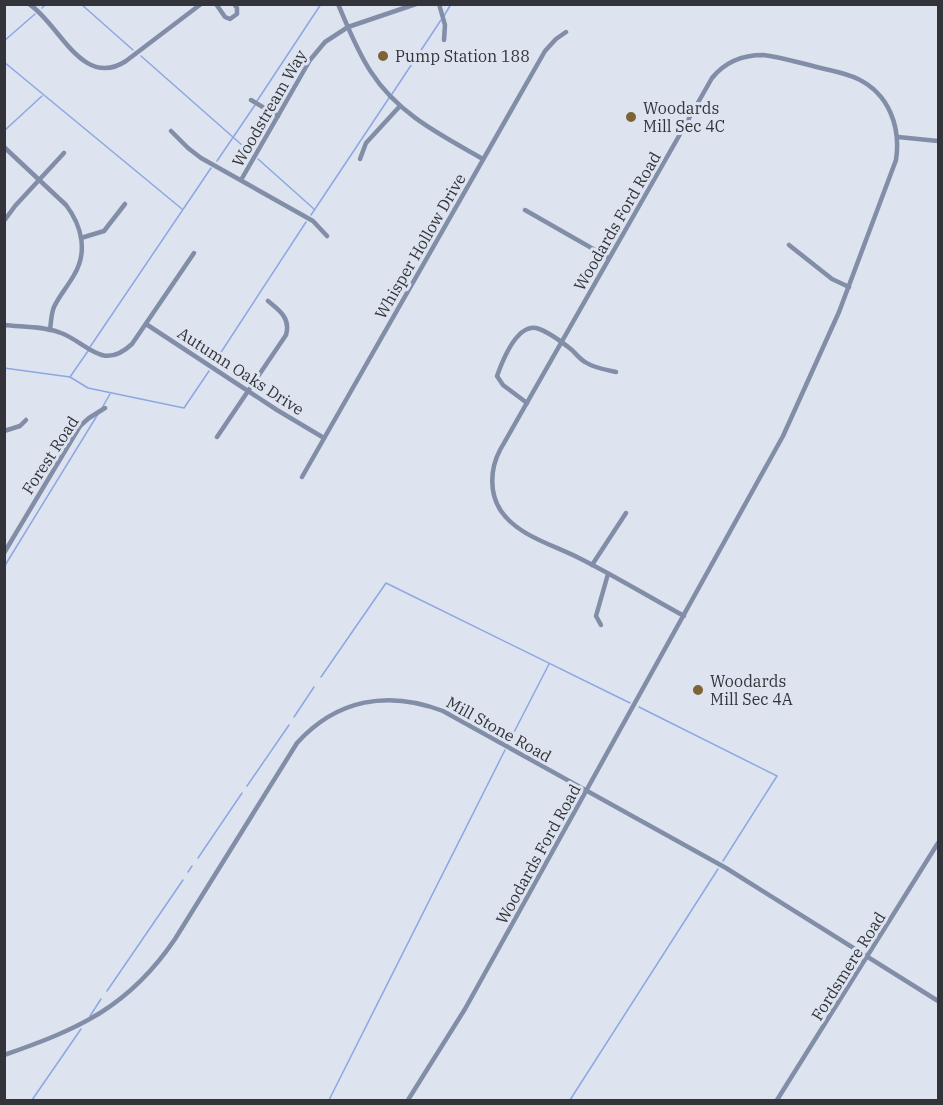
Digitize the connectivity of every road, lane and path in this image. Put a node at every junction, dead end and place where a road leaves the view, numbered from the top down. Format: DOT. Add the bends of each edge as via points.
graph roads {
  1 [pos="29,4"];
  2 [pos="201,4"];
  3 [pos="216,4"];
  4 [pos="234,4"];
  5 [pos="338,4"];
  6 [pos="416,4"];
  7 [pos="439,4"];
  8 [pos="348,27"];
  9 [pos="566,32"];
  10 [pos="444,40"];
  11 [pos="251,100"];
  12 [pos="400,106"];
  13 [pos="278,116"];
  14 [pos="171,130"];
  15 [pos="898,137"];
  16 [pos="939,141"];
  17 [pos="4,147"];
  18 [pos="64,153"];
  19 [pos="360,159"];
  20 [pos="483,159"];
  21 [pos="39,180"];
  22 [pos="241,180"];
  23 [pos="125,204"];
  24 [pos="525,210"];
  25 [pos="4,221"];
  26 [pos="327,236"];
  27 [pos="81,238"];
  28 [pos="789,245"];
  29 [pos="194,253"];
  30 [pos="609,258"];
  31 [pos="849,287"];
  32 [pos="268,301"];
  33 [pos="146,324"];
  34 [pos="4,325"];
  35 [pos="50,330"];
  36 [pos="561,342"];
  37 [pos="616,372"];
  38 [pos="248,391"];
  39 [pos="527,403"];
  40 [pos="105,408"];
  41 [pos="26,420"];
  42 [pos="4,431"];
  43 [pos="217,437"];
  44 [pos="324,438"];
  45 [pos="302,477"];
  46 [pos="626,513"];
  47 [pos="4,553"];
  48 [pos="592,565"];
  49 [pos="608,574"];
  50 [pos="684,616"];
  51 [pos="601,625"];
  52 [pos="586,790"];
  53 [pos="939,843"];
  54 [pos="867,957"];
  55 [pos="939,1001"];
  56 [pos="4,1055"];
  57 [pos="408,1101"];
  58 [pos="777,1101"];
  1 -- 2 [label="street" via="71,50 101,68 119,66"];
  3 -- 4 [label="street" via="230,19 237,14"];
  5 -- 8 [label="street"];
  6 -- 8 [label="street, Woodstream Way"];
  7 -- 10 [label="street" via="445,25"];
  8 -- 12 [label="street" via="370,72"];
  8 -- 13 [label="street, Woodstream Way" via="314,55"];
  9 -- 20 [label="street, Whisper Hollow Drive" via="545,51"];
  11 -- 13 [label="street"];
  12 -- 19 [label="street" via="366,143"];
  12 -- 20 [label="street" via="419,122"];
  13 -- 22 [label="street, Woodstream Way"];
  14 -- 22 [label="street" via="188,148"];
  15 -- 16 [label="street"];
  15 -- 30 [label="street, Woodards Ford Road" via="888,106 876,91 857,78 763,54 738,58 712,78"];
  15 -- 31 [label="street, Woodards Ford Road" via="896,160"];
  17 -- 21 [label="street"];
  18 -- 21 [label="street"];
  20 -- 44 [label="street, Whisper Hollow Drive"];
  21 -- 25 [label="street"];
  21 -- 27 [label="street" via="73,214"];
  22 -- 26 [label="street" via="316,223"];
  23 -- 27 [label="street" via="104,231"];
  24 -- 30 [label="street"];
  27 -- 35 [label="street" via="80,263 55,305"];
  28 -- 31 [label="street" via="832,279"];
  29 -- 33 [label="street"];
  30 -- 36 [label="street, Woodards Ford Road"];
  31 -- 50 [label="street, Woodards Ford Road" via="783,436"];
  32 -- 38 [label="street" via="284,315 287,330"];
  33 -- 35 [label="street" via="126,350 108,356"];
  33 -- 38 [label="street, Autumn Oaks Drive"];
  34 -- 35 [label="street"];
  36 -- 37 [label="street" via="586,363"];
  36 -- 39 [label="street, Woodards Ford Road"];
  36 -- 39 [label="street" via="535,328 526,329 502,361 497,376"];
  38 -- 43 [label="street"];
  38 -- 44 [label="street, Autumn Oaks Drive"];
  39 -- 48 [label="street, Woodards Ford Road" via="495,459 492,474 496,501 501,512 517,527"];
  40 -- 47 [label="street, Forest Road" via="80,426"];
  41 -- 42 [label="street"];
  44 -- 45 [label="street, Whisper Hollow Drive"];
  46 -- 48 [label="street"];
  48 -- 49 [label="street, Woodards Ford Road"];
  49 -- 50 [label="street, Woodards Ford Road"];
  49 -- 51 [label="street" via="596,616"];
  50 -- 52 [label="street, Woodards Ford Road"];
  52 -- 54 [label="street, Mill Stone Road" via="726,868"];
  52 -- 56 [label="street, Mill Stone Road" via="426,704 378,700 339,711 314,726 297,743 177,936 148,974 91,1020"];
  52 -- 57 [label="street, Woodards Ford Road" via="465,1009"];
  53 -- 54 [label="street, Fordsmere Road"];
  54 -- 55 [label="street, Mill Stone Road"];
  54 -- 58 [label="street, Fordsmere Road"];
}
